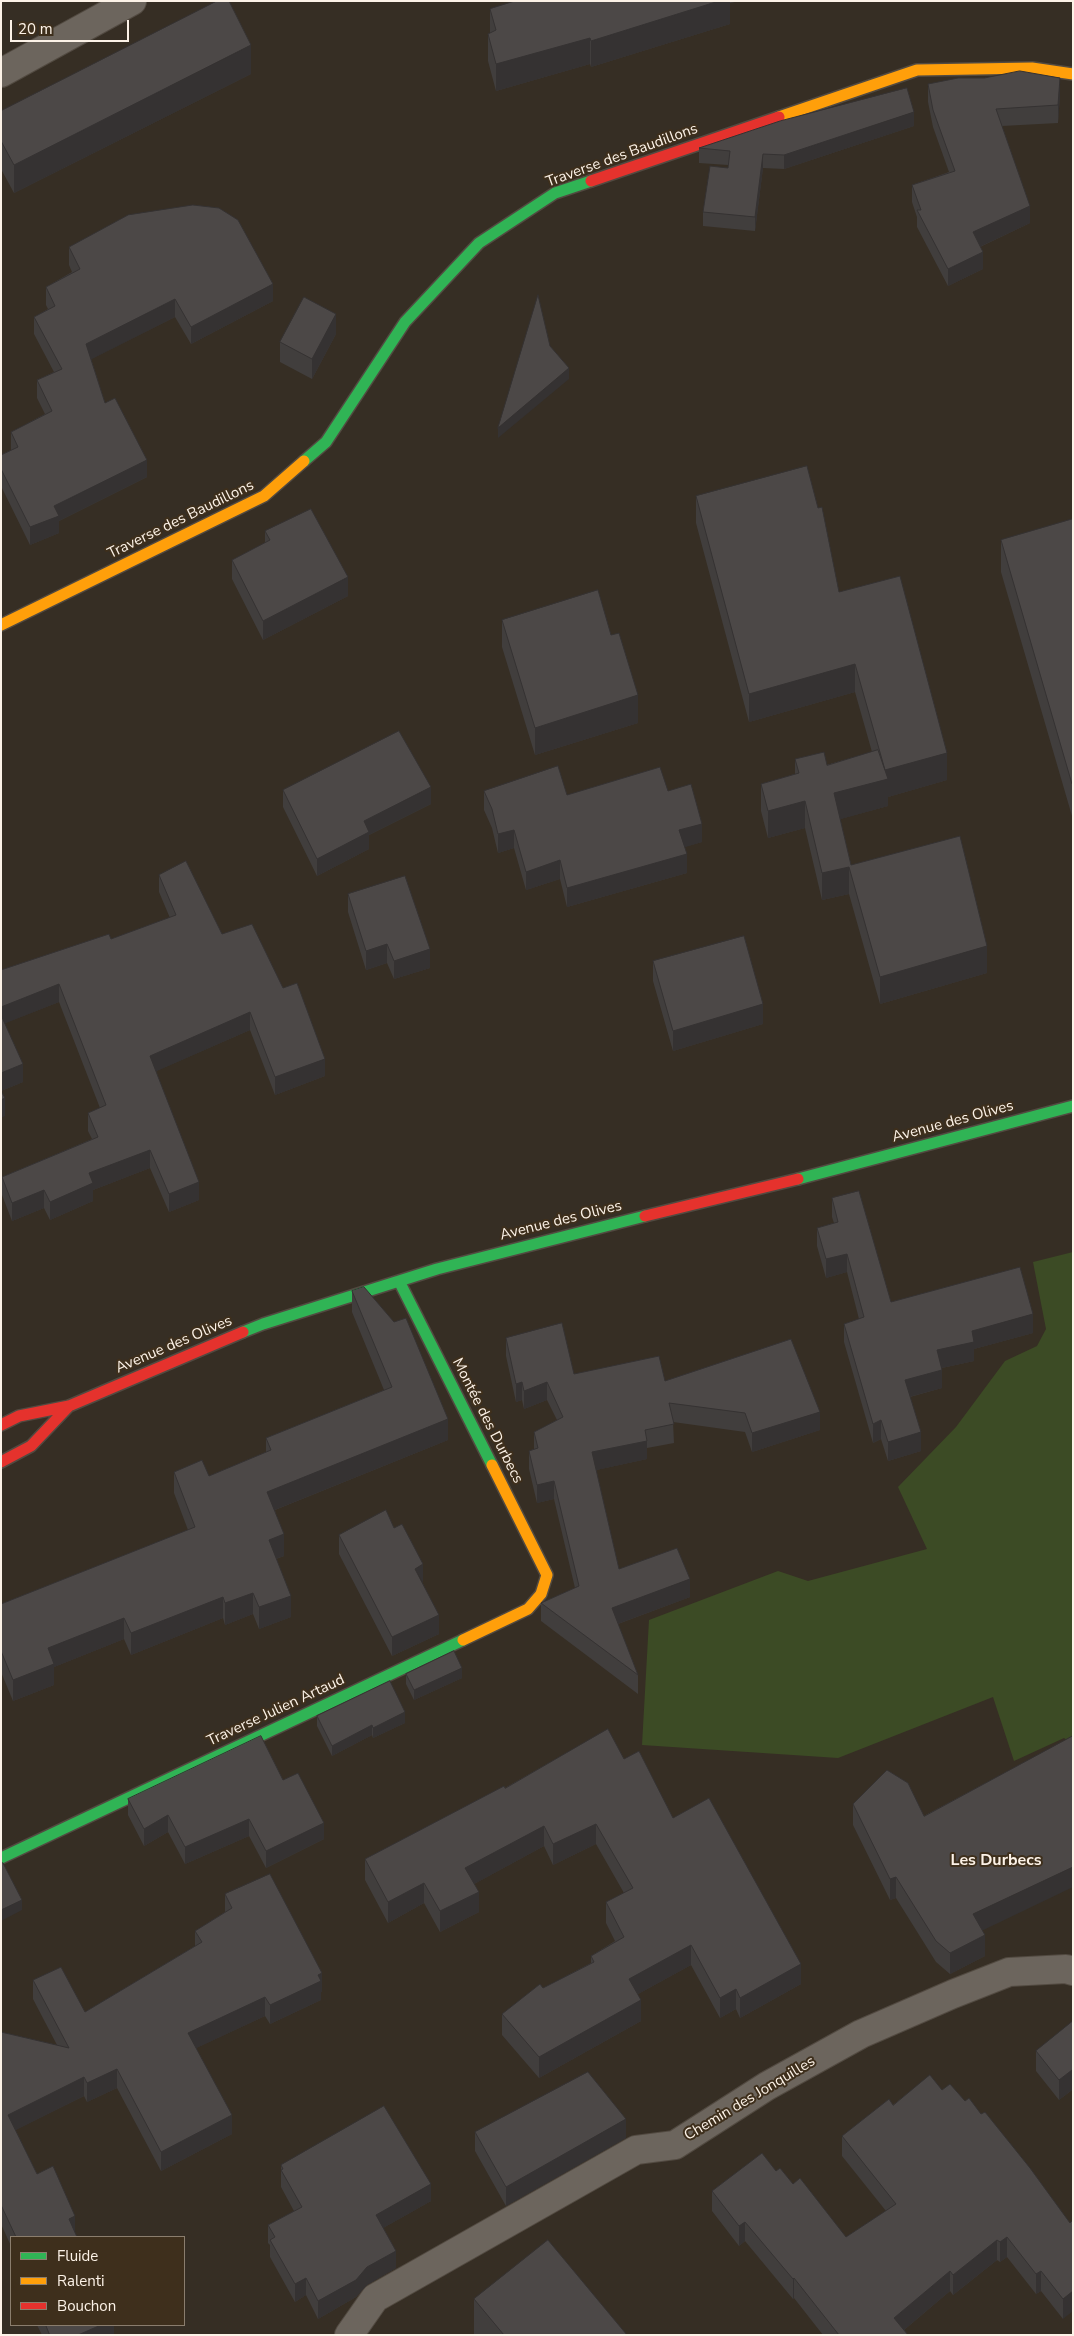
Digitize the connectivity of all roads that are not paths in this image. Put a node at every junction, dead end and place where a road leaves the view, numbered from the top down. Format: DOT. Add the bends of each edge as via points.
graph roads {
  1 [pos="132,1"];
  2 [pos="1,73"];
  3 [pos="1073,74"];
  4 [pos="1,625"];
  5 [pos="1073,1106"];
  6 [pos="399,1281"];
  7 [pos="69,1406"];
  8 [pos="1,1425"];
  9 [pos="1,1462"];
  10 [pos="548,1575"];
  11 [pos="1,1858"];
  12 [pos="1073,1971"];
  13 [pos="350,2334"];
  1 -- 2 [label="street"];
  3 -- 4 [label="street, Traverse des Baudillons" via="1032,68 917,70 556,193 480,243 405,322 326,442 264,496"];
  5 -- 6 [label="street, Avenue des Olives" via="776,1185 568,1234"];
  6 -- 7 [label="street, Avenue des Olives" via="263,1324"];
  6 -- 10 [label="street, Montée des Durbecs"];
  7 -- 8 [label="street, Avenue des Olives" via="19,1416"];
  7 -- 9 [label="street, Avenue des Olives" via="31,1446"];
  10 -- 11 [label="street, Traverse Julien Artaud" via="541,1594 528,1609"];
  12 -- 13 [label="street, Chemin des Jonquilles" via="1009,1972 861,2034 767,2086 675,2145 636,2150 375,2298"];
}
